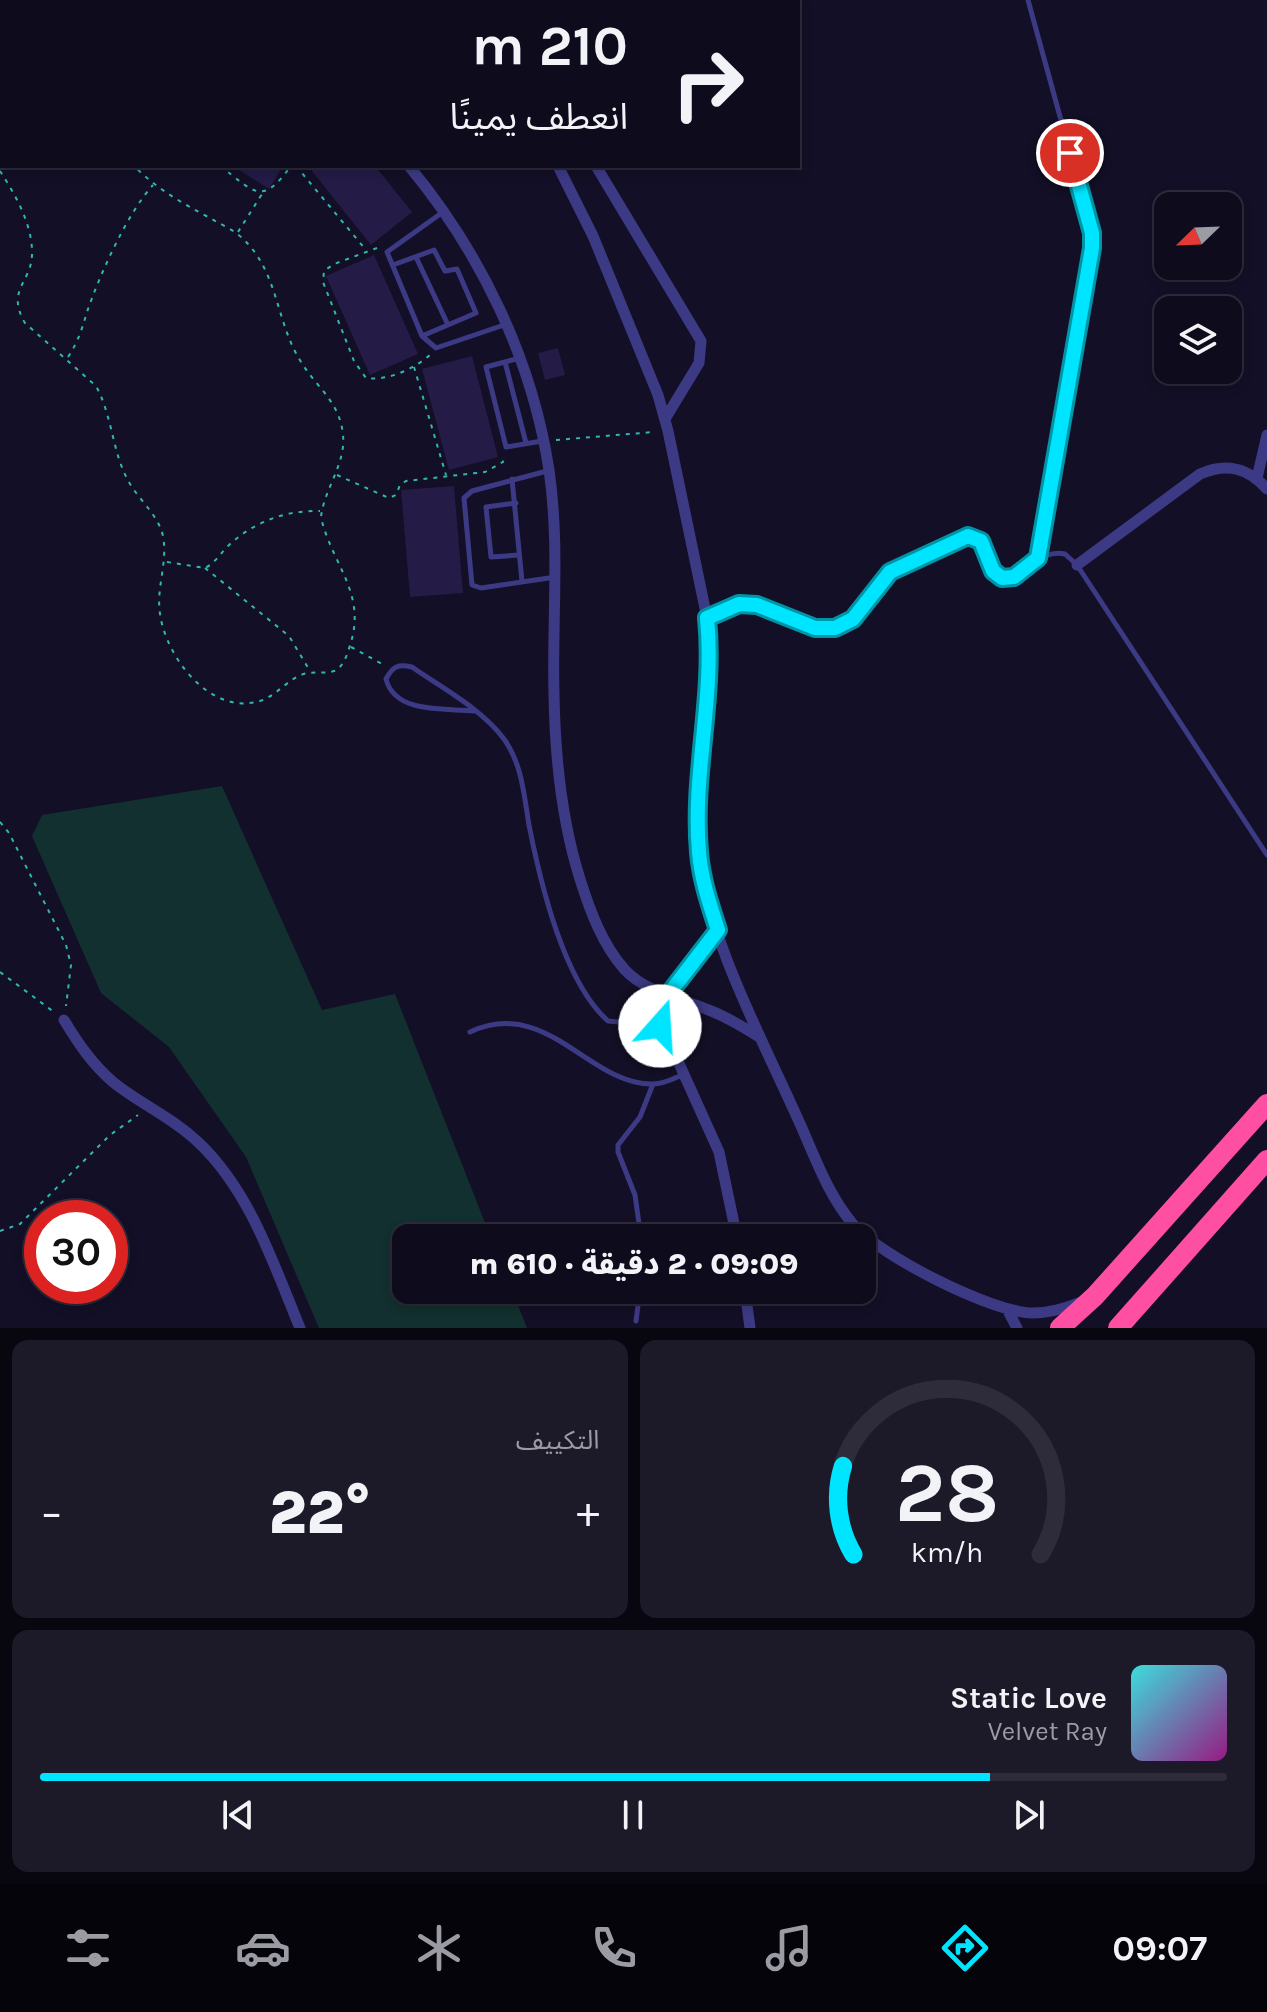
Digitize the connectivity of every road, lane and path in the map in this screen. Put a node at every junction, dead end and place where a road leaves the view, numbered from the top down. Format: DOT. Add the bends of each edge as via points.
graph roads {
  1 [pos="1028,0"];
  2 [pos="136,168"];
  3 [pos="223,168"];
  4 [pos="290,168"];
  5 [pos="298,168"];
  6 [pos="411,168"];
  7 [pos="559,168"];
  8 [pos="597,168"];
  9 [pos="0,171"];
  10 [pos="152,186"];
  11 [pos="263,192"];
  12 [pos="444,212"];
  13 [pos="238,233"];
  14 [pos="366,251"];
  15 [pos="387,252"];
  16 [pos="416,257"];
  17 [pos="393,265"];
  18 [pos="507,324"];
  19 [pos="448,325"];
  20 [pos="422,336"];
  21 [pos="436,348"];
  22 [pos="520,358"];
  23 [pos="67,359"];
  24 [pos="505,362"];
  25 [pos="414,367"];
  26 [pos="667,425"];
  27 [pos="1267,435"];
  28 [pos="543,441"];
  29 [pos="526,443"];
  30 [pos="506,447"];
  31 [pos="549,471"];
  32 [pos="336,474"];
  33 [pos="446,476"];
  34 [pos="1257,478"];
  35 [pos="512,479"];
  36 [pos="1267,489"];
  37 [pos="516,503"];
  38 [pos="320,511"];
  39 [pos="519,555"];
  40 [pos="1038,558"];
  41 [pos="165,561"];
  42 [pos="1077,565"];
  43 [pos="205,568"];
  44 [pos="557,577"];
  45 [pos="522,581"];
  46 [pos="707,618"];
  47 [pos="350,646"];
  48 [pos="391,669"];
  49 [pos="310,670"];
  50 [pos="474,711"];
  51 [pos="0,822"];
  52 [pos="1267,855"];
  53 [pos="718,930"];
  54 [pos="0,972"];
  55 [pos="667,996"];
  56 [pos="64,1020"];
  57 [pos="660,1026"];
  58 [pos="470,1032"];
  59 [pos="760,1038"];
  60 [pos="683,1075"];
  61 [pos="653,1084"];
  62 [pos="1267,1104"];
  63 [pos="149,1107"];
  64 [pos="1266,1164"];
  65 [pos="639,1224"];
  66 [pos="734,1224"];
  67 [pos="0,1231"];
  68 [pos="1095,1296"];
  69 [pos="638,1304"];
  70 [pos="747,1304"];
  71 [pos="1007,1309"];
  72 [pos="636,1321"];
  73 [pos="300,1328"];
  74 [pos="750,1328"];
  75 [pos="1017,1328"];
  76 [pos="1060,1328"];
  77 [pos="1118,1328"];
  1 -- 40 [label="lane" via="1092,233"];
  2 -- 10 [label="path"];
  3 -- 11 [label="path"];
  4 -- 11 [label="path" via="274,189"];
  5 -- 14 [label="path"];
  6 -- 12 [label="street"];
  7 -- 26 [label="street" via="632,328"];
  8 -- 26 [label="street" via="701,341 699,363"];
  9 -- 23 [label="path" via="23,214 32,245 31,262 18,289 19,312"];
  10 -- 13 [label="path"];
  10 -- 23 [label="path" via="138,201"];
  11 -- 13 [label="path"];
  12 -- 15 [label="lane"];
  12 -- 18 [label="street"];
  13 -- 32 [label="path" via="270,273 285,333 302,365 339,413 344,438"];
  14 -- 15 [label="path"];
  14 -- 25 [label="path" via="324,271 323,282 354,361 366,378 379,380"];
  15 -- 17 [label="lane"];
  16 -- 17 [label="lane"];
  16 -- 19 [label="lane"];
  16 -- 19 [label="lane" via="434,250 445,271 457,269 476,313"];
  17 -- 20 [label="lane"];
  18 -- 21 [label="lane"];
  18 -- 22 [label="street"];
  19 -- 20 [label="lane"];
  20 -- 21 [label="lane"];
  21 -- 25 [label="path"];
  22 -- 24 [label="lane"];
  22 -- 28 [label="street"];
  23 -- 41 [label="path" via="104,400 124,472 162,531"];
  24 -- 29 [label="lane"];
  24 -- 30 [label="lane" via="486,367"];
  25 -- 33 [label="path"];
  26 -- 28 [label="path"];
  26 -- 46 [label="street"];
  27 -- 34 [label="street"];
  28 -- 29 [label="lane"];
  28 -- 31 [label="street"];
  29 -- 30 [label="lane"];
  30 -- 33 [label="path" via="503,462 485,472"];
  31 -- 35 [label="lane"];
  31 -- 44 [label="street"];
  32 -- 33 [label="path" via="389,498 406,481"];
  32 -- 38 [label="path"];
  34 -- 36 [label="street"];
  34 -- 42 [label="street" via="1235,468 1200,474"];
  35 -- 37 [label="lane"];
  35 -- 45 [label="lane" via="464,498 472,585"];
  37 -- 39 [label="lane"];
  37 -- 39 [label="lane" via="486,507 491,557"];
  38 -- 43 [label="path" via="295,511 252,528"];
  38 -- 47 [label="path" via="356,605"];
  39 -- 45 [label="lane"];
  40 -- 42 [label="lane" via="1060,552"];
  40 -- 46 [label="lane" via="1014,577 1002,578 993,571 981,541 968,536 890,572 853,619 835,628 815,628 757,605 739,604"];
  41 -- 43 [label="path"];
  41 -- 49 [label="path" via="158,592 162,625 172,654 192,678 218,696 247,703 265,699"];
  42 -- 52 [label="lane"];
  43 -- 49 [label="path" via="297,645"];
  44 -- 45 [label="lane"];
  44 -- 55 [label="street" via="554,707 569,840 586,900 613,955 636,980"];
  46 -- 53 [label="street" via="710,676 697,819 704,884"];
  47 -- 48 [label="path"];
  47 -- 49 [label="path" via="337,670"];
  48 -- 50 [label="lane" via="412,667"];
  48 -- 50 [label="lane" via="386,679 397,699"];
  50 -- 57 [label="lane" via="503,737 518,764 541,884 584,993 608,1021"];
  51 -- 56 [label="path" via="70,955"];
  53 -- 55 [label="street"];
  53 -- 59 [label="street"];
  54 -- 56 [label="path"];
  55 -- 57 [label="street" via="659,1011"];
  55 -- 59 [label="street" via="725,1017"];
  56 -- 63 [label="street" via="92,1063"];
  57 -- 60 [label="street"];
  58 -- 61 [label="lane" via="490,1024 522,1025 619,1076"];
  59 -- 71 [label="street" via="852,1224 905,1265"];
  60 -- 61 [label="lane"];
  60 -- 66 [label="street" via="719,1152"];
  61 -- 65 [label="lane" via="640,1117 618,1145"];
  62 -- 68 [label="highway"];
  63 -- 67 [label="path" via="110,1135 20,1224"];
  63 -- 73 [label="street" via="201,1145 238,1192 257,1224"];
  64 -- 77 [label="highway"];
  68 -- 71 [label="street" via="1051,1311"];
  68 -- 76 [label="highway"];
  69 -- 72 [label="lane"];
  70 -- 74 [label="street"];
  71 -- 75 [label="street"];
}
